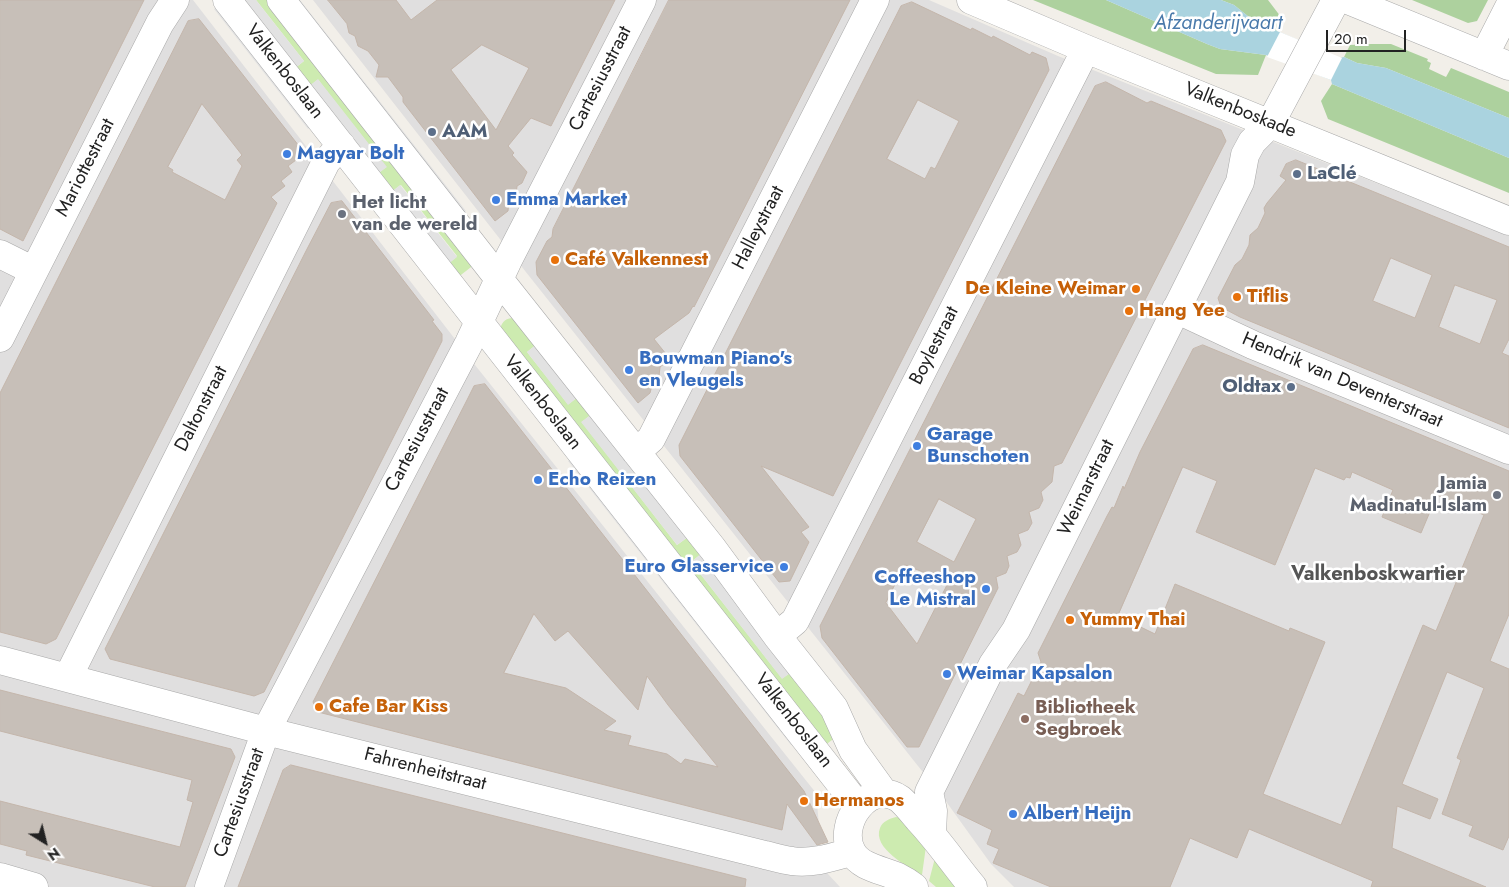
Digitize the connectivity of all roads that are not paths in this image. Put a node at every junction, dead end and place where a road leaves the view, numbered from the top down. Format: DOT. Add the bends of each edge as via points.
graph roads {
  1 [pos="175,0"];
  2 [pos="227,0"];
  3 [pos="281,0"];
  4 [pos="642,0"];
  5 [pos="875,0"];
  6 [pos="971,0"];
  7 [pos="1336,0"];
  8 [pos="1348,0"];
  9 [pos="1509,7"];
  10 [pos="1086,50"];
  11 [pos="1484,56"];
  12 [pos="1509,66"];
  13 [pos="1270,124"];
  14 [pos="341,145"];
  15 [pos="1509,221"];
  16 [pos="0,254"];
  17 [pos="34,271"];
  18 [pos="499,279"];
  19 [pos="1176,309"];
  20 [pos="479,322"];
  21 [pos="0,338"];
  22 [pos="1509,450"];
  23 [pos="636,452"];
  24 [pos="778,636"];
  25 [pos="0,660"];
  26 [pos="68,677"];
  27 [pos="266,731"];
  28 [pos="929,792"];
  29 [pos="892,796"];
  30 [pos="858,806"];
  31 [pos="932,834"];
  32 [pos="851,852"];
  33 [pos="0,877"];
  34 [pos="885,880"];
  35 [pos="34,887"];
  36 [pos="209,887"];
  37 [pos="914,887"];
  38 [pos="973,887"];
  1 -- 17 [label="street, Mariottestraat"];
  2 -- 14 [label="street, Valkenboslaan"];
  3 -- 18 [label="street, Valkenboslaan"];
  4 -- 18 [label="street, Cartesiusstraat"];
  5 -- 23 [label="street, Halleystraat" via="651,439"];
  6 -- 10 [label="street, Valkenboskade"];
  7 -- 13 [label="street, Weimarstraat"];
  8 -- 11 [label="street"];
  9 -- 11 [label="street"];
  10 -- 13 [label="street, Valkenboskade"];
  10 -- 24 [label="street, Boylestraat" via="795,621"];
  11 -- 12 [label="street"];
  13 -- 15 [label="street, Valkenboskade"];
  13 -- 19 [label="street, Weimarstraat" via="1252,142 1245,156 1240,182"];
  14 -- 20 [label="street, Valkenboslaan"];
  14 -- 26 [label="street, Daltonstraat" via="326,162"];
  16 -- 17 [label="street"];
  17 -- 21 [label="street, Mariottestraat"];
  18 -- 20 [label="street, Cartesiusstraat"];
  18 -- 23 [label="street, Valkenboslaan"];
  19 -- 22 [label="street, Hendrik van Deventerstraat" via="1253,345"];
  19 -- 28 [label="street, Weimarstraat" via="1016,630 993,664"];
  20 -- 27 [label="street, Cartesiusstraat"];
  20 -- 30 [label="street, Valkenboslaan"];
  23 -- 24 [label="street, Valkenboslaan"];
  24 -- 29 [label="street, Valkenboslaan" via="834,708 853,750"];
  25 -- 26 [label="street, Fahrenheitstraat"];
  26 -- 27 [label="street, Fahrenheitstraat"];
  27 -- 32 [label="street, Fahrenheitstraat" via="794,862"];
  27 -- 36 [label="street, Cartesiusstraat"];
  28 -- 29 [label="street"];
  28 -- 31 [label="street" via="933,811"];
  29 -- 30 [label="street" via="870,797"];
  29 -- 31 [label="street, Valkenboslaan"];
  30 -- 32 [label="street" via="848,823"];
  31 -- 38 [label="street, Valkenboslaan"];
  32 -- 34 [label="street"];
  33 -- 35 [label="street"];
  34 -- 37 [label="street" via="897,876"];
}
